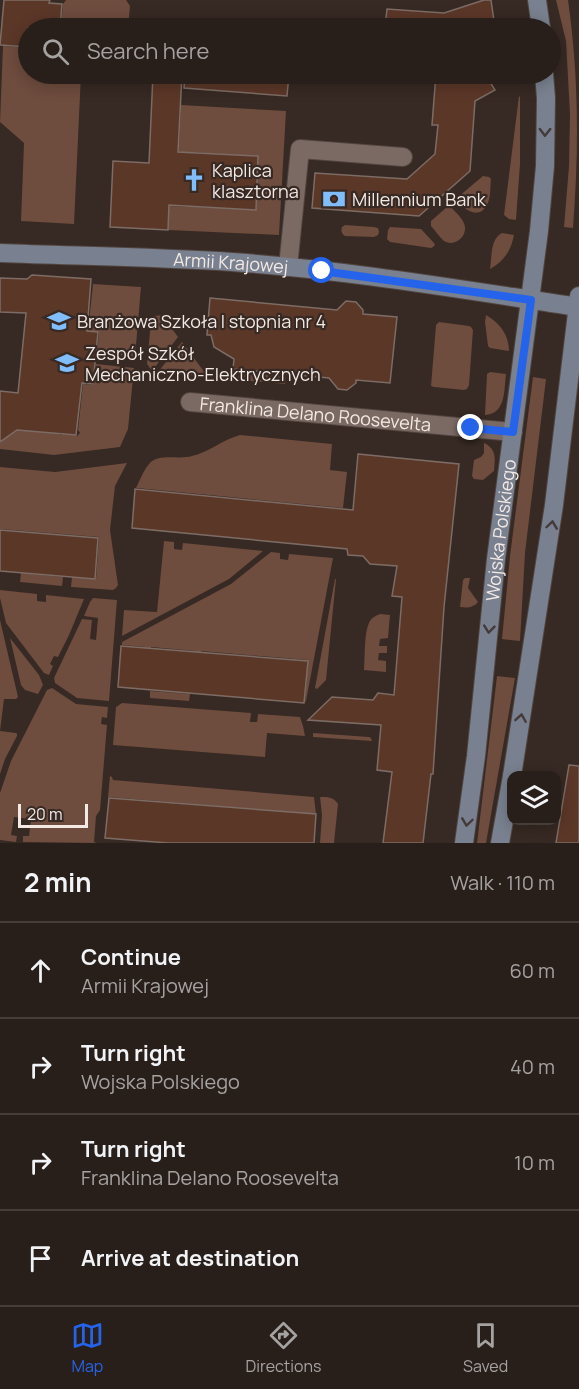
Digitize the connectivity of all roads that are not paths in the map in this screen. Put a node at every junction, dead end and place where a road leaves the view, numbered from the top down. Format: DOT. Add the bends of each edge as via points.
graph roads {
  1 [pos="537,0"];
  2 [pos="540,18"];
  3 [pos="545,84"];
  4 [pos="403,157"];
  5 [pos="0,253"];
  6 [pos="288,267"];
  7 [pos="531,300"];
  8 [pos="579,303"];
  9 [pos="190,402"];
  10 [pos="513,432"];
  11 [pos="513,771"];
  12 [pos="507,804"];
  13 [pos="464,843"];
  14 [pos="500,843"];
  1 -- 2 [label="street"];
  3 -- 7 [label="street, Wojska Polskiego, one-way" via="545,166"];
  4 -- 6 [label="street" via="300,149"];
  5 -- 6 [label="street, Armii Krajowej"];
  6 -- 7 [label="street, Armii Krajowej"];
  7 -- 8 [label="street, Armii Krajowej"];
  7 -- 10 [label="street, Wojska Polskiego"];
  11 -- 8 [label="street, one-way" via="550,534"];
  9 -- 10 [label="street, Franklina Delano Roosevelta"];
  10 -- 13 [label="street, Wojska Polskiego, one-way"];
  12 -- 14 [label="street"];
}
